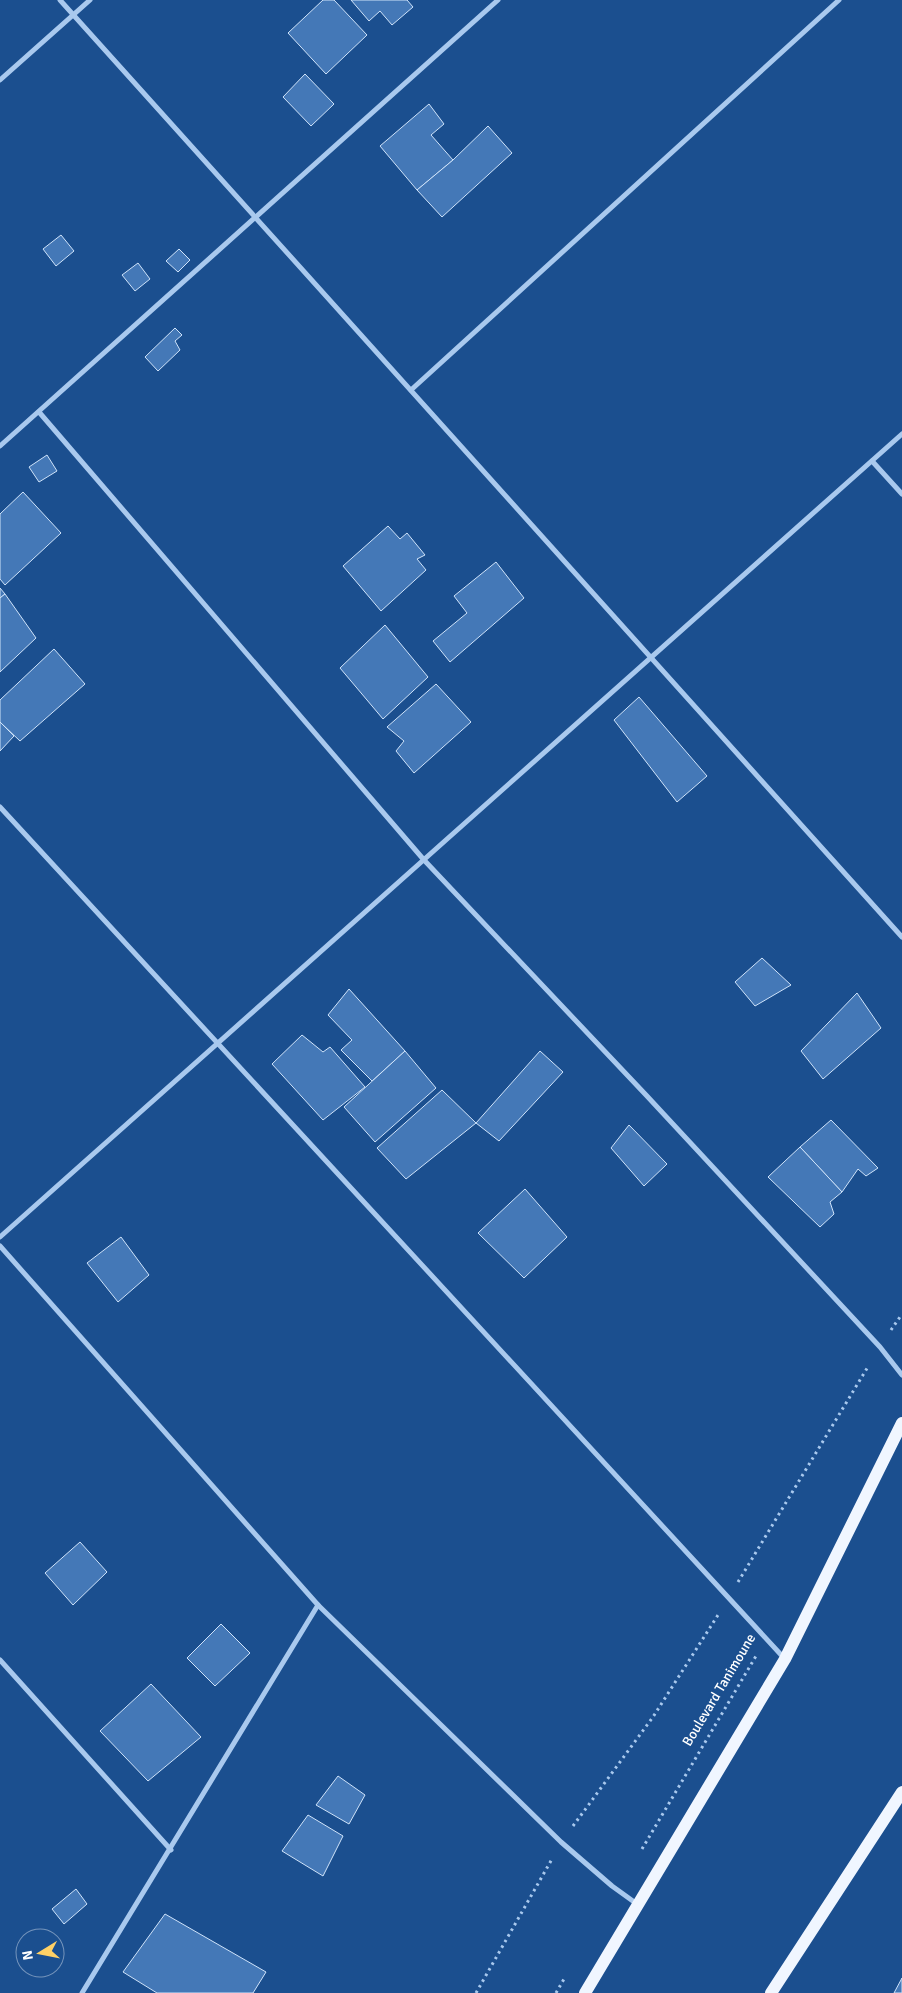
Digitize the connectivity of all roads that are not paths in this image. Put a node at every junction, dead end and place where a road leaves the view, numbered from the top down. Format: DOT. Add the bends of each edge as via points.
graph roads {
  1 [pos="60,0"];
  2 [pos="90,0"];
  3 [pos="498,0"];
  4 [pos="839,0"];
  5 [pos="73,15"];
  6 [pos="0,80"];
  7 [pos="256,217"];
  8 [pos="411,390"];
  9 [pos="39,412"];
  10 [pos="902,434"];
  11 [pos="0,446"];
  12 [pos="872,461"];
  13 [pos="902,494"];
  14 [pos="651,658"];
  15 [pos="0,806"];
  16 [pos="424,860"];
  17 [pos="902,937"];
  18 [pos="218,1044"];
  19 [pos="0,1237"];
  20 [pos="0,1246"];
  21 [pos="902,1375"];
  22 [pos="902,1423"];
  23 [pos="318,1605"];
  24 [pos="785,1658"];
  25 [pos="0,1660"];
  26 [pos="901,1796"];
  27 [pos="171,1850"];
  28 [pos="638,1905"];
  29 [pos="82,1993"];
  30 [pos="585,1993"];
  31 [pos="771,1993"];
  1 -- 5 [label="street"];
  2 -- 5 [label="street"];
  3 -- 7 [label="street"];
  4 -- 8 [label="street"];
  5 -- 6 [label="street"];
  5 -- 7 [label="street"];
  7 -- 8 [label="street"];
  7 -- 9 [label="street"];
  8 -- 14 [label="street"];
  9 -- 11 [label="street"];
  9 -- 16 [label="street"];
  10 -- 12 [label="street"];
  12 -- 13 [label="street"];
  12 -- 14 [label="street"];
  14 -- 16 [label="street"];
  14 -- 17 [label="street"];
  15 -- 18 [label="street"];
  16 -- 18 [label="street"];
  16 -- 21 [label="street" via="880,1347"];
  18 -- 19 [label="street"];
  18 -- 24 [label="street"];
  20 -- 23 [label="street"];
  22 -- 24 [label="main road"];
  23 -- 27 [label="street"];
  23 -- 28 [label="street" via="561,1842"];
  24 -- 28 [label="main road"];
  25 -- 27 [label="street"];
  26 -- 31 [label="main road"];
  27 -- 29 [label="street"];
  28 -- 30 [label="main road"];
}
